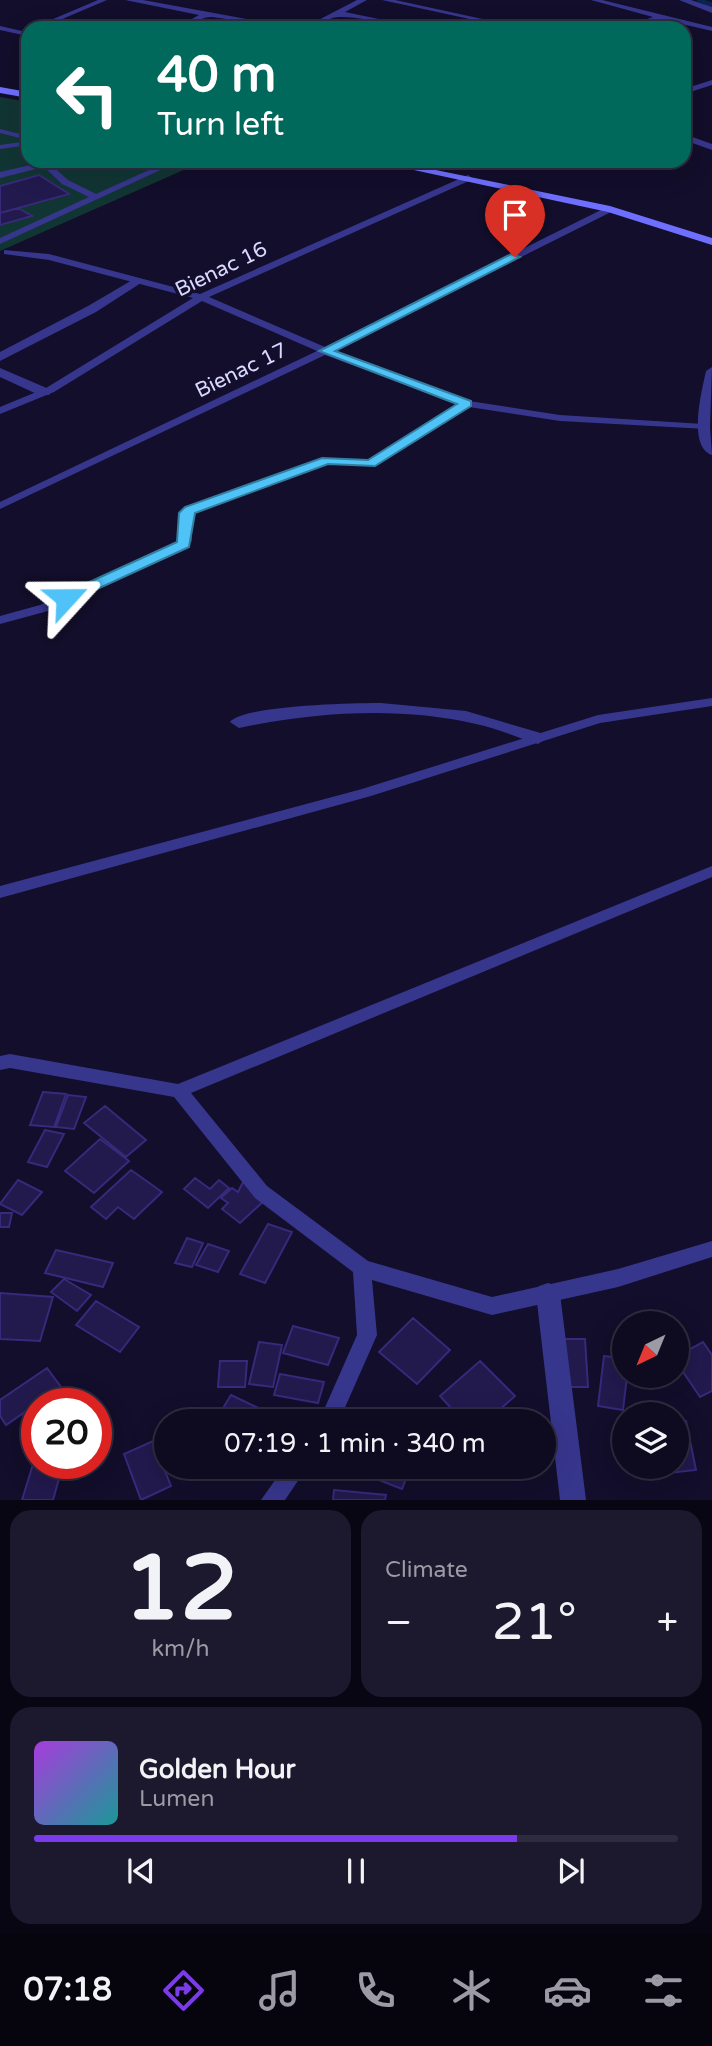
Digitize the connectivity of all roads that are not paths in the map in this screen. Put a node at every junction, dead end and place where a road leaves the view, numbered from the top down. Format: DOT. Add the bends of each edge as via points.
graph roads {
  1 [pos="104,0"];
  2 [pos="129,0"];
  3 [pos="363,0"];
  4 [pos="384,0"];
  5 [pos="594,0"];
  6 [pos="683,0"];
  7 [pos="712,10"];
  8 [pos="206,14"];
  9 [pos="339,14"];
  10 [pos="660,17"];
  11 [pos="52,21"];
  12 [pos="193,21"];
  13 [pos="248,21"];
  14 [pos="323,21"];
  15 [pos="378,21"];
  16 [pos="487,21"];
  17 [pos="647,21"];
  18 [pos="677,21"];
  19 [pos="691,24"];
  20 [pos="0,27"];
  21 [pos="712,29"];
  22 [pos="21,32"];
  23 [pos="712,82"];
  24 [pos="0,90"];
  25 [pos="691,90"];
  26 [pos="21,94"];
  27 [pos="0,131"];
  28 [pos="21,138"];
  29 [pos="691,140"];
  30 [pos="21,142"];
  31 [pos="0,147"];
  32 [pos="712,147"];
  33 [pos="26,168"];
  34 [pos="50,168"];
  35 [pos="160,168"];
  36 [pos="414,168"];
  37 [pos="0,175"];
  38 [pos="468,178"];
  39 [pos="95,197"];
  40 [pos="610,209"];
  41 [pos="0,227"];
  42 [pos="19,232"];
  43 [pos="0,241"];
  44 [pos="712,242"];
  45 [pos="6,252"];
  46 [pos="138,281"];
  47 [pos="201,298"];
  48 [pos="325,351"];
  49 [pos="0,357"];
  50 [pos="0,372"];
  51 [pos="711,377"];
  52 [pos="44,393"];
  53 [pos="467,404"];
  54 [pos="0,411"];
  55 [pos="703,427"];
  56 [pos="712,451"];
  57 [pos="0,506"];
  58 [pos="0,620"];
  59 [pos="712,702"];
  60 [pos="239,722"];
  61 [pos="538,738"];
  62 [pos="712,871"];
  63 [pos="0,891"];
  64 [pos="0,1063"];
  65 [pos="179,1091"];
  66 [pos="712,1249"];
  67 [pos="362,1268"];
  68 [pos="548,1294"];
  69 [pos="334,1409"];
  70 [pos="288,1479"];
  71 [pos="272,1500"];
  72 [pos="573,1500"];
  1 -- 11 [label="lane"];
  2 -- 8 [label="street"];
  3 -- 9 [label="street"];
  4 -- 16 [label="lane"];
  5 -- 10 [label="lane"];
  6 -- 7 [label="street"];
  8 -- 12 [label="street"];
  8 -- 13 [label="street"];
  9 -- 14 [label="street"];
  9 -- 15 [label="street"];
  10 -- 17 [label="lane"];
  10 -- 18 [label="lane"];
  19 -- 21 [label="lane"];
  20 -- 22 [label="lane"];
  23 -- 25 [label="lane"];
  24 -- 26 [label="main road"];
  27 -- 28 [label="lane"];
  29 -- 32 [label="street"];
  30 -- 31 [label="lane"];
  33 -- 37 [label="lane"];
  34 -- 39 [label="lane"];
  35 -- 39 [label="lane"];
  36 -- 38 [label="main road"];
  38 -- 40 [label="main road"];
  38 -- 47 [label="lane, Bienac 16"];
  39 -- 42 [label="lane"];
  40 -- 44 [label="main road"];
  40 -- 48 [label="lane, Bienac 17"];
  41 -- 42 [label="lane"];
  42 -- 43 [label="lane"];
  45 -- 46 [label="lane" via="49,257"];
  46 -- 47 [label="lane"];
  46 -- 49 [label="street"];
  47 -- 48 [label="lane"];
  47 -- 52 [label="lane, Bienac 16"];
  48 -- 53 [label="lane"];
  48 -- 57 [label="lane, Bienac 17"];
  50 -- 52 [label="street"];
  51 -- 55 [label="street"];
  52 -- 54 [label="lane, Bienac 16"];
  53 -- 55 [label="lane" via="560,418"];
  53 -- 58 [label="lane" via="370,464 327,460 190,510 186,513 186,541 178,548 44,608"];
  55 -- 56 [label="street"];
  59 -- 61 [label="lane" via="598,719"];
  60 -- 61 [label="street" via="287,711 367,708 467,716"];
  61 -- 63 [label="lane" via="366,793"];
  62 -- 65 [label="lane"];
  64 -- 65 [label="lane" via="10,1061"];
  65 -- 67 [label="lane" via="261,1192"];
  66 -- 68 [label="lane"];
  67 -- 68 [label="lane" via="492,1306"];
  67 -- 69 [label="lane" via="367,1335"];
  68 -- 72 [label="street"];
  70 -- 71 [label="lane"];
}
